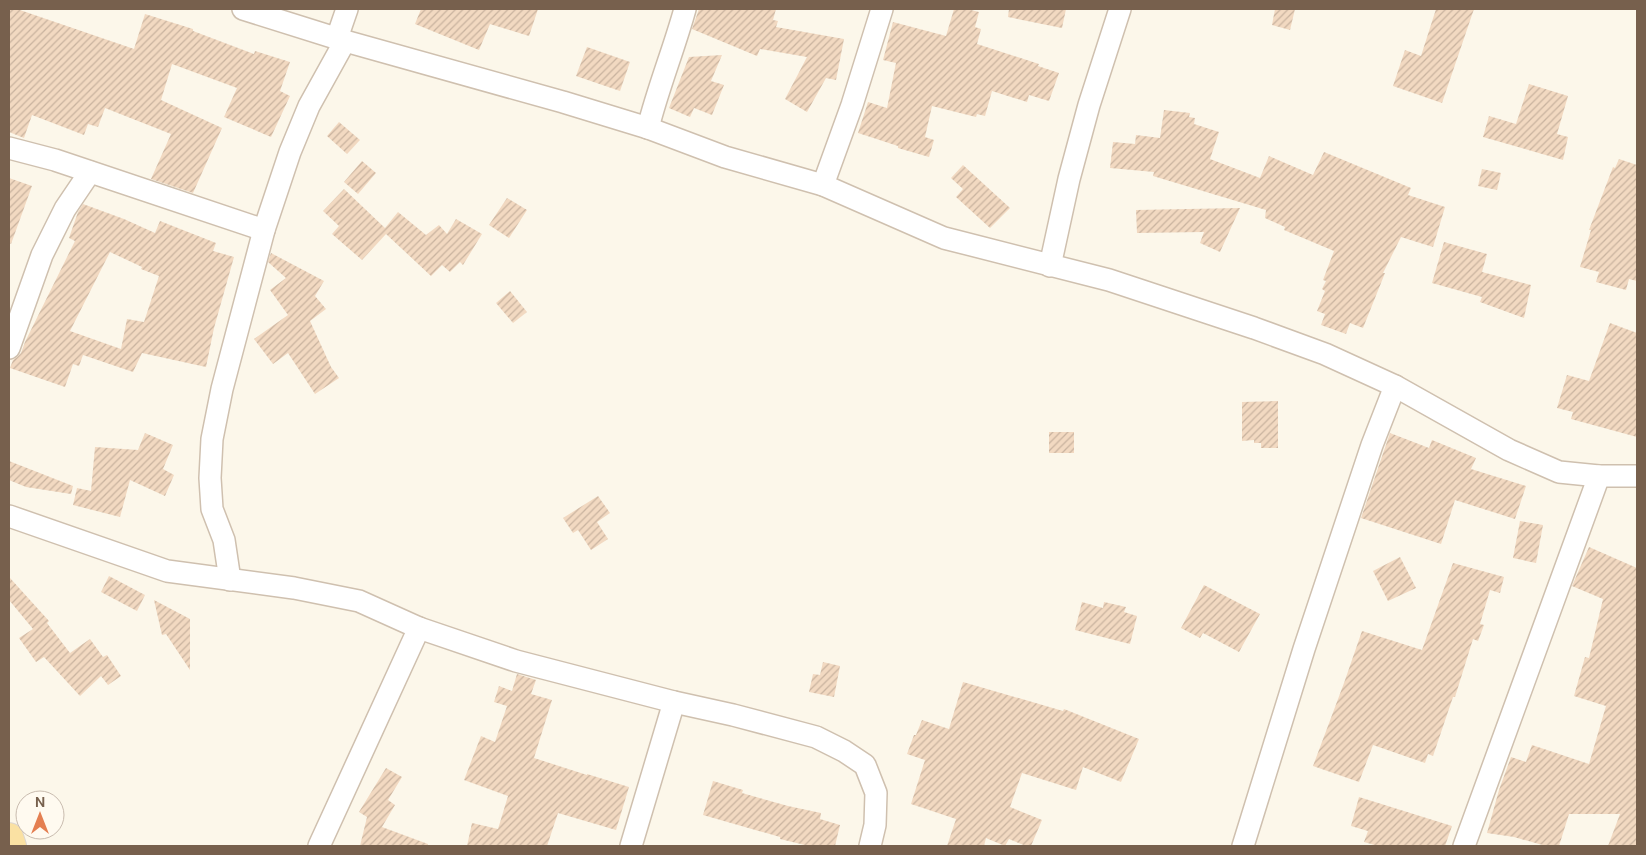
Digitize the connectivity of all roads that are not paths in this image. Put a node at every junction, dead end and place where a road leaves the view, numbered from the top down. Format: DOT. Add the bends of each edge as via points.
graph roads {
  1 [pos="243,9"];
  2 [pos="347,9"];
  3 [pos="685,9"];
  4 [pos="882,9"];
  5 [pos="1120,9"];
  6 [pos="341,39"];
  7 [pos="648,128"];
  8 [pos="9,148"];
  9 [pos="90,172"];
  10 [pos="823,185"];
  11 [pos="264,230"];
  12 [pos="1050,266"];
  13 [pos="9,348"];
  14 [pos="1396,386"];
  15 [pos="1599,476"];
  16 [pos="1637,476"];
  17 [pos="9,516"];
  18 [pos="230,580"];
  19 [pos="418,628"];
  20 [pos="674,702"];
  21 [pos="9,837"];
  22 [pos="12,846"];
  23 [pos="318,846"];
  24 [pos="631,846"];
  25 [pos="870,846"];
  26 [pos="1243,846"];
  27 [pos="1464,846"];
  1 -- 6 [label="street"];
  2 -- 6 [label="street"];
  3 -- 7 [label="street"];
  4 -- 10 [label="street"];
  5 -- 12 [label="street" via="1089,105"];
  6 -- 7 [label="street"];
  6 -- 11 [label="street" via="290,152"];
  7 -- 10 [label="street" via="725,158"];
  8 -- 9 [label="street"];
  9 -- 11 [label="street"];
  9 -- 13 [label="street" via="65,209 42,255"];
  10 -- 12 [label="street" via="944,238"];
  11 -- 18 [label="street" via="212,439 212,509 224,540"];
  12 -- 14 [label="street" via="1117,282 1254,328 1326,354"];
  14 -- 15 [label="street" via="1509,450 1559,472"];
  14 -- 26 [label="street" via="1356,491"];
  15 -- 16 [label="street"];
  15 -- 27 [label="street"];
  17 -- 18 [label="street" via="167,571"];
  18 -- 19 [label="street" via="360,601"];
  19 -- 20 [label="street" via="516,661"];
  19 -- 23 [label="street"];
  20 -- 24 [label="street"];
  20 -- 25 [label="street" via="816,737 844,750 865,765 876,793"];
  21 -- 22 [label="main road"];
}
